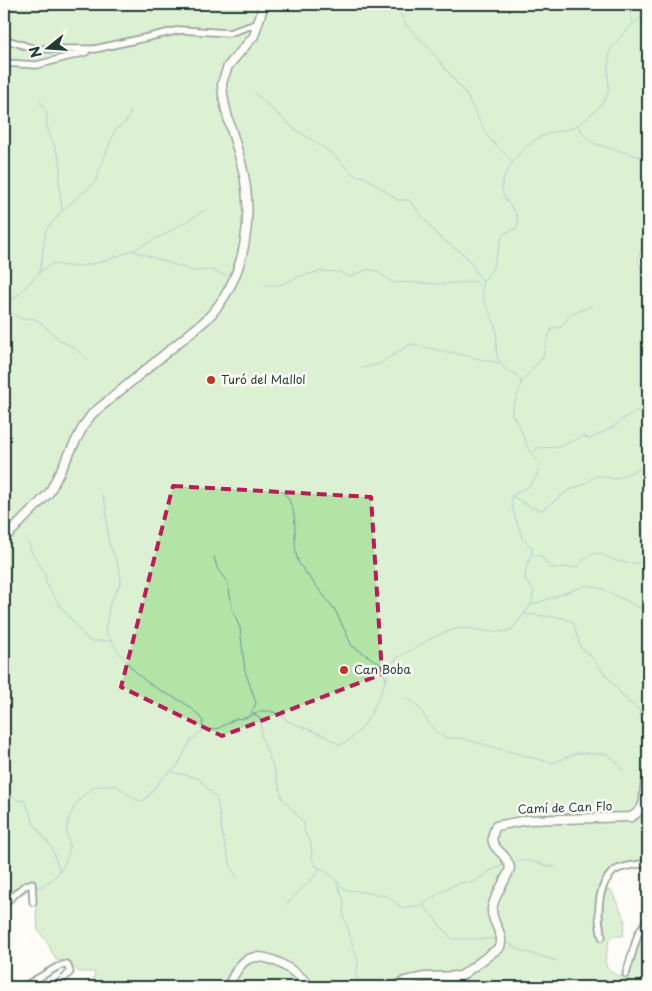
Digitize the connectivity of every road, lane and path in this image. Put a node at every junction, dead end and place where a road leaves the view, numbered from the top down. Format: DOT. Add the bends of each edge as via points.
graph roads {
  1 [pos="264,4"];
  2 [pos="259,23"];
  3 [pos="4,39"];
  4 [pos="95,49"];
  5 [pos="4,63"];
  6 [pos="4,539"];
  7 [pos="648,777"];
  8 [pos="648,863"];
  9 [pos="33,902"];
  10 [pos="4,904"];
  11 [pos="648,918"];
  12 [pos="602,937"];
  13 [pos="626,974"];
  14 [pos="23,987"];
  15 [pos="56,987"];
  16 [pos="228,987"];
  17 [pos="312,987"];
  18 [pos="393,987"];
  1 -- 2 [label="main road"];
  2 -- 4 [label="street" via="229,33 180,30"];
  2 -- 6 [label="main road" via="248,45 226,69 222,83 248,199 242,252 230,287 206,320 92,414 49,493"];
  3 -- 4 [label="street" via="35,49"];
  4 -- 5 [label="street" via="37,65"];
  7 -- 18 [label="main road, Camí de Can Flo" via="645,805 642,811 631,817 527,820 496,826 492,841 506,857 510,868 492,908 494,922 501,935 500,947 461,976 419,978"];
  8 -- 12 [label="street" via="614,871 608,880 600,897"];
  9 -- 10 [label="street" via="32,883"];
  11 -- 13 [label="street" via="638,934"];
  14 -- 15 [label="street" via="67,964 70,972"];
  16 -- 17 [label="main road" via="242,964 257,957 283,966"];
}
